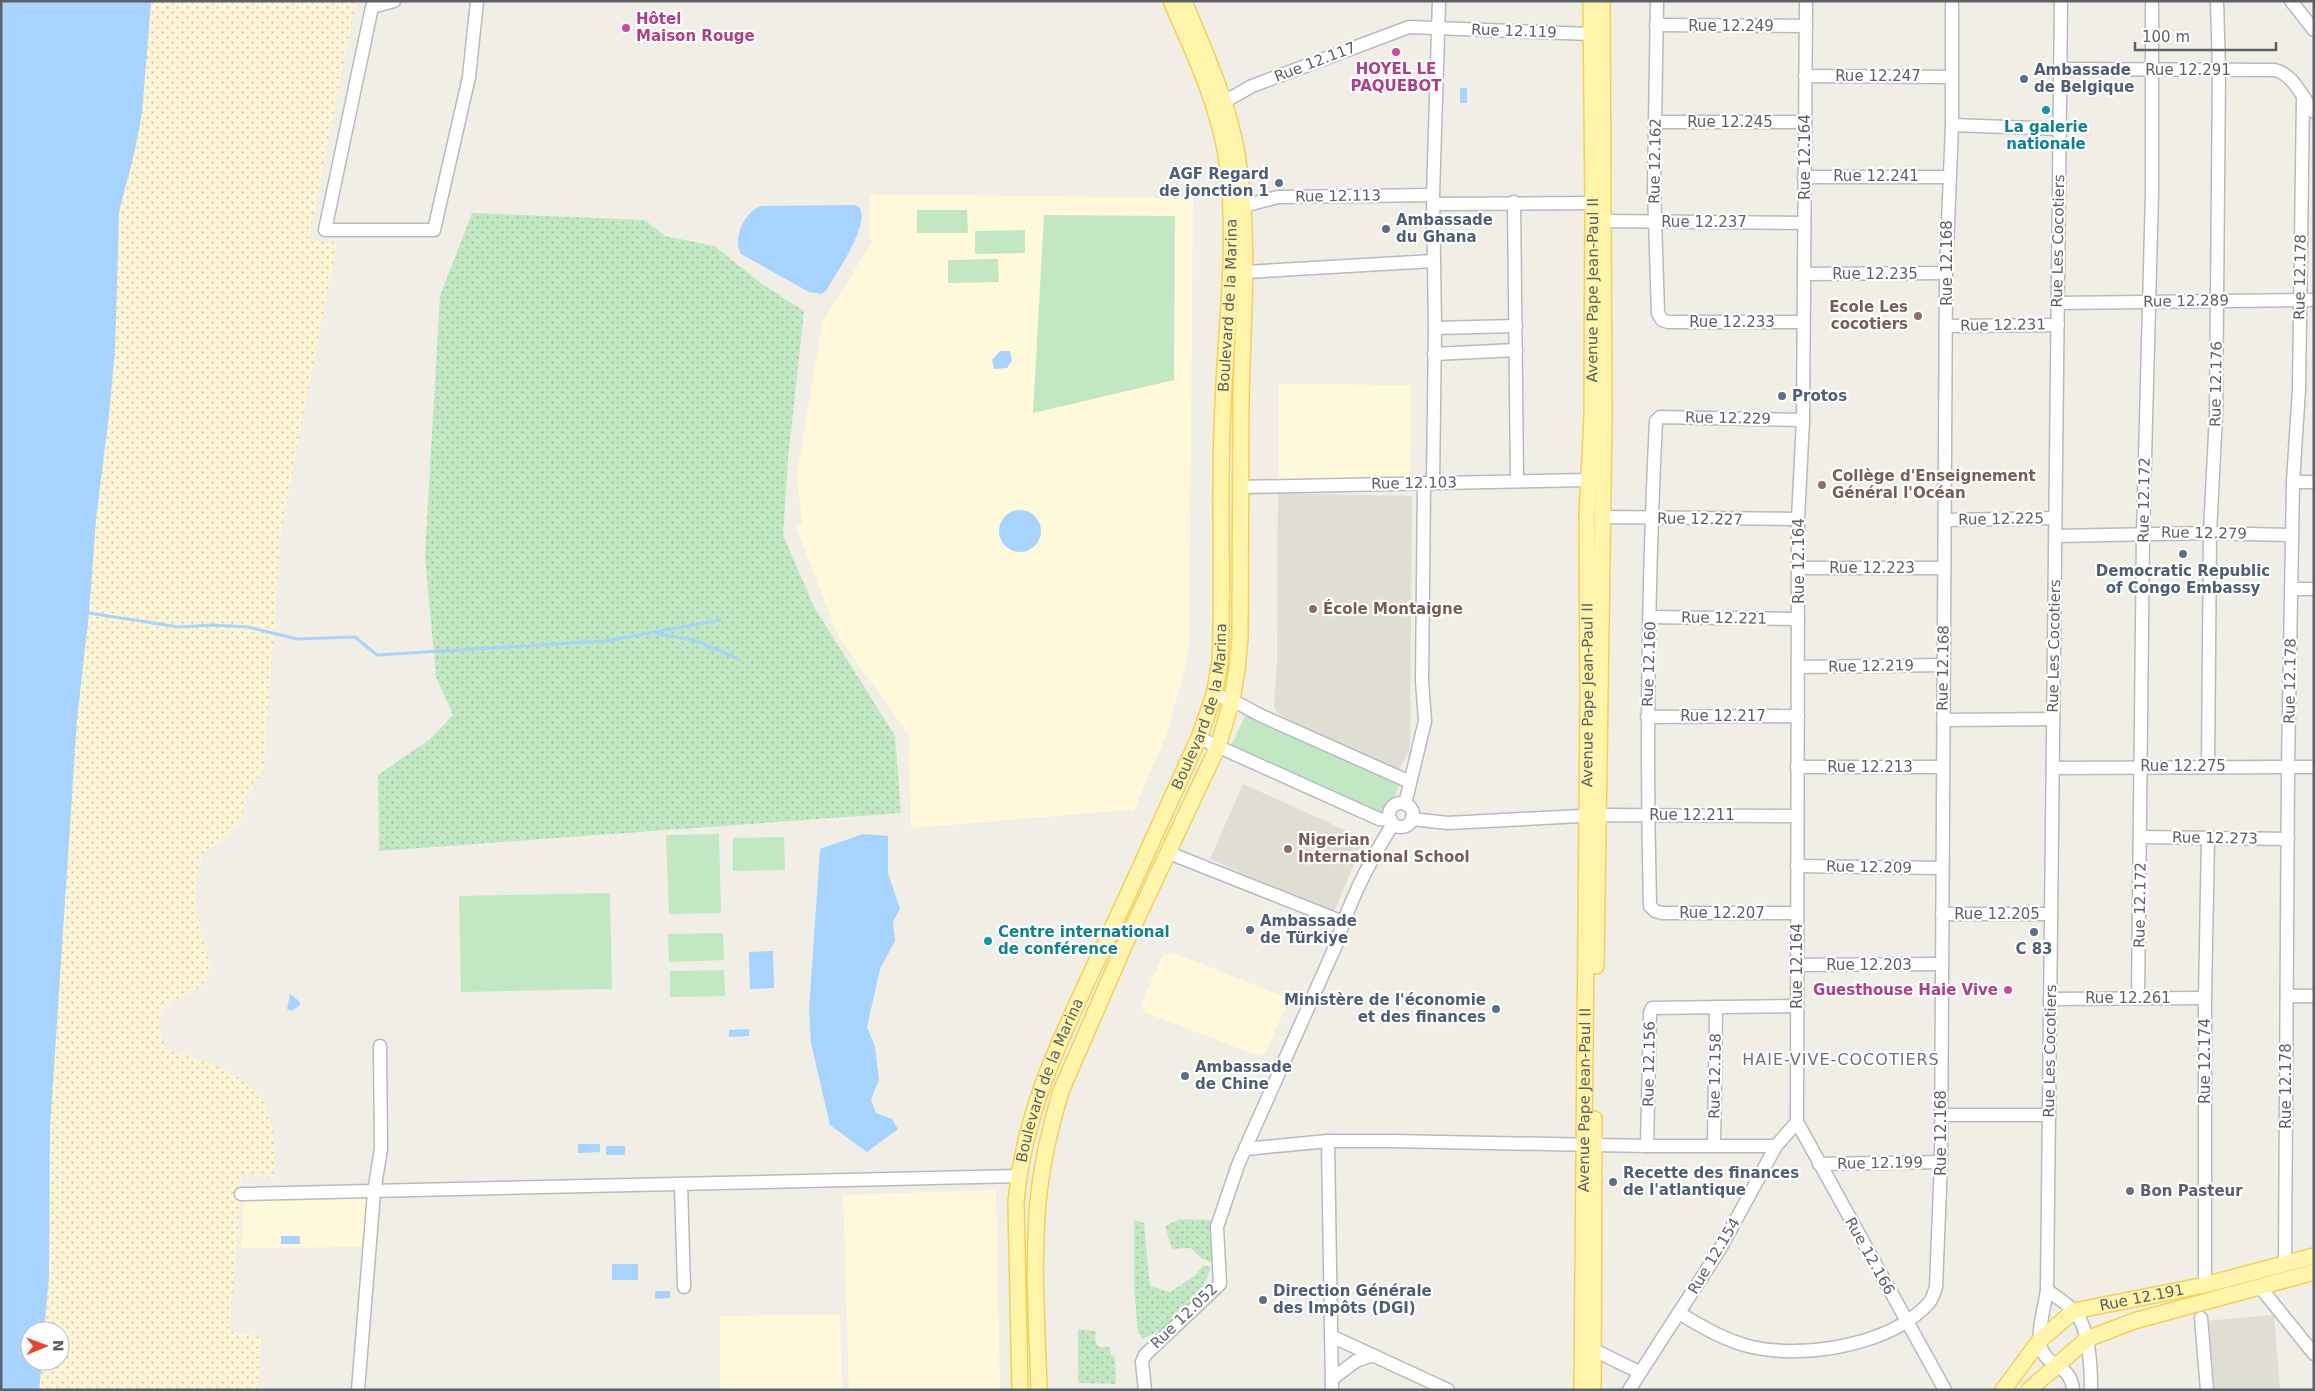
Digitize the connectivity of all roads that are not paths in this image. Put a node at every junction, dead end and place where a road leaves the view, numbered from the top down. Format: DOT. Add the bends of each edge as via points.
graph roads {
  1 [pos="394,1"];
  2 [pos="477,1"];
  3 [pos="1171,1"];
  4 [pos="1184,1"];
  5 [pos="1439,1"];
  6 [pos="1591,1"];
  7 [pos="1602,1"];
  8 [pos="1657,1"];
  9 [pos="1806,1"];
  10 [pos="1952,1"];
  11 [pos="2061,1"];
  12 [pos="2152,1"];
  13 [pos="2217,1"];
  14 [pos="2291,1"];
  15 [pos="1656,25"];
  16 [pos="1806,26"];
  17 [pos="1409,27"];
  18 [pos="1437,28"];
  19 [pos="2314,30"];
  20 [pos="1591,34"];
  21 [pos="2060,69"];
  22 [pos="2151,70"];
  23 [pos="2220,70"];
  24 [pos="1805,76"];
  25 [pos="1950,77"];
  26 [pos="2304,98"];
  27 [pos="1224,102"];
  28 [pos="2314,112"];
  29 [pos="1656,122"];
  30 [pos="1805,122"];
  31 [pos="1952,125"];
  32 [pos="2060,129"];
  33 [pos="1804,177"];
  34 [pos="1948,177"];
  35 [pos="1433,199"];
  36 [pos="1514,202"];
  37 [pos="1593,203"];
  38 [pos="1244,206"];
  39 [pos="1604,221"];
  40 [pos="1654,221"];
  41 [pos="1804,223"];
  42 [pos="1433,261"];
  43 [pos="1245,272"];
  44 [pos="1946,273"];
  45 [pos="1804,274"];
  46 [pos="2299,300"];
  47 [pos="2314,300"];
  48 [pos="2149,301"];
  49 [pos="2217,301"];
  50 [pos="2058,303"];
  51 [pos="1662,320"];
  52 [pos="1803,322"];
  53 [pos="2058,325"];
  54 [pos="1516,326"];
  55 [pos="1948,326"];
  56 [pos="1435,328"];
  57 [pos="1516,350"];
  58 [pos="1434,354"];
  59 [pos="1803,420"];
  60 [pos="1656,421"];
  61 [pos="1588,480"];
  62 [pos="1517,481"];
  63 [pos="2294,482"];
  64 [pos="2314,482"];
  65 [pos="1428,483"];
  66 [pos="1241,487"];
  67 [pos="1601,517"];
  68 [pos="1651,518"];
  69 [pos="2056,518"];
  70 [pos="1798,519"];
  71 [pos="1946,520"];
  72 [pos="2143,533"];
  73 [pos="2210,533"];
  74 [pos="2292,535"];
  75 [pos="2055,536"];
  76 [pos="1799,568"];
  77 [pos="1944,568"];
  78 [pos="2292,589"];
  79 [pos="2314,589"];
  80 [pos="1650,617"];
  81 [pos="1798,619"];
  82 [pos="1943,665"];
  83 [pos="1799,667"];
  84 [pos="1214,694"];
  85 [pos="1232,700"];
  86 [pos="1798,716"];
  87 [pos="1647,717"];
  88 [pos="2053,719"];
  89 [pos="1943,720"];
  90 [pos="1199,738"];
  91 [pos="1218,746"];
  92 [pos="2140,766"];
  93 [pos="2208,766"];
  94 [pos="2314,766"];
  95 [pos="1797,767"];
  96 [pos="1942,767"];
  97 [pos="2288,767"];
  98 [pos="2053,768"];
  99 [pos="1410,782"];
  100 [pos="1405,804"];
  101 [pos="1593,815"];
  102 [pos="1648,815"];
  103 [pos="1797,816"];
  104 [pos="1412,819"];
  105 [pos="1392,822"];
  106 [pos="2141,837"];
  107 [pos="2208,838"];
  108 [pos="2288,839"];
  109 [pos="1169,853"];
  110 [pos="1797,866"];
  111 [pos="1942,868"];
  112 [pos="1650,906"];
  113 [pos="1796,913"];
  114 [pos="1942,914"];
  115 [pos="2051,914"];
  116 [pos="1343,922"];
  117 [pos="1941,964"];
  118 [pos="1797,965"];
  119 [pos="2287,996"];
  120 [pos="2314,996"];
  121 [pos="2138,998"];
  122 [pos="2205,998"];
  123 [pos="2050,999"];
  124 [pos="1797,1006"];
  125 [pos="1716,1007"];
  126 [pos="380,1046"];
  127 [pos="1942,1115"];
  128 [pos="2049,1115"];
  129 [pos="1797,1122"];
  130 [pos="1328,1141"];
  131 [pos="1589,1144"];
  132 [pos="1647,1146"];
  133 [pos="1714,1146"];
  134 [pos="1776,1146"];
  135 [pos="1245,1149"];
  136 [pos="1941,1162"];
  137 [pos="1819,1164"];
  138 [pos="1018,1176"];
  139 [pos="681,1184"];
  140 [pos="374,1192"];
  141 [pos="241,1194"];
  142 [pos="2314,1256"];
  143 [pos="2285,1265"];
  144 [pos="2314,1272"];
  145 [pos="2205,1285"];
  146 [pos="684,1287"];
  147 [pos="2260,1287"];
  148 [pos="2047,1290"];
  149 [pos="2074,1311"];
  150 [pos="1679,1313"];
  151 [pos="2201,1318"];
  152 [pos="1906,1321"];
  153 [pos="1331,1336"];
  154 [pos="2087,1339"];
  155 [pos="2040,1340"];
  156 [pos="1594,1350"];
  157 [pos="2314,1354"];
  158 [pos="1373,1355"];
  159 [pos="2058,1365"];
  160 [pos="1639,1372"];
  161 [pos="1332,1384"];
  162 [pos="358,1390"];
  163 [pos="1020,1390"];
  164 [pos="1039,1390"];
  165 [pos="1145,1390"];
  166 [pos="1448,1390"];
  167 [pos="1582,1390"];
  168 [pos="1593,1390"];
  169 [pos="1629,1390"];
  170 [pos="1944,1390"];
  171 [pos="2003,1390"];
  172 [pos="2029,1390"];
  173 [pos="2073,1390"];
  174 [pos="2091,1390"];
  175 [pos="2206,1390"];
  1 -- 2 [label="street" via="372,7 325,230 434,230 469,77"];
  3 -- 84 [label="main road, Boulevard de la Marina" via="1214,108 1228,168 1230,200 1231,296 1222,406 1221,642"];
  4 -- 27 [label="main road, Boulevard de la Marina"];
  5 -- 18 [label="street"];
  6 -- 20 [label="main road, Avenue Pape Jean-Paul II"];
  7 -- 39 [label="main road, Avenue Pape Jean-Paul II"];
  8 -- 15 [label="street, Rue 12.162"];
  9 -- 16 [label="street, Rue 12.164"];
  10 -- 25 [label="street, Rue 12.168"];
  11 -- 21 [label="street, Rue Les Cocotiers"];
  12 -- 22 [label="street, Rue 12.172"];
  13 -- 23 [label="street, Rue 12.176"];
  14 -- 19 [label="street"];
  15 -- 16 [label="street, Rue 12.249"];
  15 -- 29 [label="street, Rue 12.162"];
  16 -- 24 [label="street, Rue 12.164"];
  17 -- 18 [label="street, Rue 12.119"];
  17 -- 27 [label="street, Rue 12.117" via="1252,86"];
  18 -- 20 [label="street, Rue 12.119"];
  18 -- 35 [label="street"];
  20 -- 37 [label="main road, Avenue Pape Jean-Paul II"];
  21 -- 22 [label="street, Rue 12.291"];
  21 -- 32 [label="street, Rue Les Cocotiers"];
  22 -- 23 [label="street, Rue 12.291"];
  22 -- 48 [label="street, Rue 12.172"];
  23 -- 26 [label="street, Rue 12.291" via="2275,70 2285,73"];
  23 -- 49 [label="street, Rue 12.176"];
  24 -- 25 [label="street, Rue 12.247"];
  24 -- 30 [label="street, Rue 12.164"];
  25 -- 31 [label="street, Rue 12.168"];
  26 -- 28 [label="street"];
  26 -- 46 [label="street, Rue 12.178"];
  27 -- 38 [label="main road, Boulevard de la Marina" via="1237,153"];
  29 -- 30 [label="street, Rue 12.245"];
  29 -- 40 [label="street, Rue 12.162"];
  30 -- 33 [label="street, Rue 12.164"];
  31 -- 32 [label="street"];
  31 -- 34 [label="street, Rue 12.168"];
  32 -- 50 [label="street, Rue Les Cocotiers"];
  33 -- 34 [label="street, Rue 12.241"];
  33 -- 41 [label="street, Rue 12.164"];
  34 -- 44 [label="street, Rue 12.168"];
  35 -- 36 [label="street, Rue 12.113"];
  35 -- 38 [label="street, Rue 12.113" via="1278,197"];
  35 -- 42 [label="street"];
  36 -- 37 [label="street, Rue 12.113"];
  36 -- 54 [label="street"];
  37 -- 61 [label="main road, Avenue Pape Jean-Paul II"];
  38 -- 43 [label="main road, Boulevard de la Marina"];
  39 -- 40 [label="street, Rue 12.237"];
  39 -- 67 [label="main road, Avenue Pape Jean-Paul II"];
  40 -- 41 [label="street, Rue 12.237"];
  40 -- 51 [label="street, Rue 12.162" via="1658,313"];
  41 -- 45 [label="street, Rue 12.164"];
  42 -- 43 [label="street"];
  42 -- 56 [label="street"];
  43 -- 66 [label="main road, Boulevard de la Marina"];
  44 -- 45 [label="street, Rue 12.235"];
  44 -- 55 [label="street, Rue 12.168"];
  45 -- 52 [label="street, Rue 12.164"];
  46 -- 47 [label="street, Rue 12.289"];
  46 -- 49 [label="street, Rue 12.289"];
  46 -- 63 [label="street, Rue 12.178"];
  48 -- 49 [label="street, Rue 12.289"];
  48 -- 50 [label="street, Rue 12.289"];
  48 -- 72 [label="street, Rue 12.172"];
  49 -- 73 [label="street, Rue 12.176"];
  50 -- 53 [label="street, Rue Les Cocotiers"];
  51 -- 52 [label="street, Rue 12.233"];
  52 -- 59 [label="street, Rue 12.164"];
  53 -- 55 [label="street, Rue 12.231"];
  53 -- 69 [label="street, Rue Les Cocotiers"];
  54 -- 56 [label="street"];
  54 -- 57 [label="street"];
  55 -- 71 [label="street, Rue 12.168"];
  56 -- 58 [label="street"];
  57 -- 58 [label="street"];
  57 -- 62 [label="street"];
  58 -- 65 [label="street"];
  59 -- 60 [label="street, Rue 12.229" via="1660,417"];
  59 -- 70 [label="street, Rue 12.164"];
  60 -- 68 [label="street, Rue 12.160"];
  61 -- 62 [label="street, Rue 12.103"];
  61 -- 101 [label="main road, Avenue Pape Jean-Paul II"];
  62 -- 65 [label="street, Rue 12.103"];
  63 -- 64 [label="street"];
  63 -- 74 [label="street, Rue 12.178"];
  65 -- 66 [label="street, Rue 12.103"];
  65 -- 99 [label="street" via="1422,681 1425,721"];
  66 -- 85 [label="main road, Boulevard de la Marina" via="1240,638"];
  67 -- 68 [label="street, Rue 12.227"];
  67 -- 101 [label="main road, Avenue Pape Jean-Paul II"];
  68 -- 70 [label="street, Rue 12.227"];
  68 -- 80 [label="street, Rue 12.160"];
  69 -- 71 [label="street, Rue 12.225"];
  69 -- 75 [label="street, Rue Les Cocotiers"];
  70 -- 76 [label="street, Rue 12.164"];
  71 -- 77 [label="street, Rue 12.168"];
  72 -- 73 [label="street, Rue 12.279"];
  72 -- 75 [label="street, Rue 12.279"];
  72 -- 92 [label="street, Rue 12.172"];
  73 -- 74 [label="street, Rue 12.279"];
  73 -- 93 [label="street, Rue 12.176"];
  74 -- 78 [label="street, Rue 12.178"];
  75 -- 88 [label="street, Rue Les Cocotiers"];
  76 -- 77 [label="street, Rue 12.223"];
  76 -- 81 [label="street, Rue 12.164"];
  77 -- 82 [label="street, Rue 12.168"];
  78 -- 79 [label="street"];
  78 -- 97 [label="street, Rue 12.178"];
  80 -- 81 [label="street, Rue 12.221"];
  80 -- 87 [label="street, Rue 12.160"];
  81 -- 83 [label="street, Rue 12.164"];
  82 -- 83 [label="street, Rue 12.219"];
  82 -- 89 [label="street, Rue 12.168"];
  83 -- 86 [label="street, Rue 12.164"];
  84 -- 85 [label="street"];
  84 -- 90 [label="main road, Boulevard de la Marina"];
  85 -- 91 [label="main road, Boulevard de la Marina"];
  85 -- 99 [label="street"];
  86 -- 87 [label="street, Rue 12.217"];
  86 -- 95 [label="street, Rue 12.164"];
  87 -- 102 [label="street, Rue 12.160"];
  88 -- 89 [label="street"];
  88 -- 98 [label="street, Rue Les Cocotiers"];
  89 -- 96 [label="street, Rue 12.168"];
  90 -- 91 [label="street"];
  90 -- 138 [label="main road, Boulevard de la Marina" via="1056,1047 1036,1101"];
  91 -- 105 [label="street"];
  91 -- 109 [label="main road, Boulevard de la Marina"];
  92 -- 93 [label="street, Rue 12.275"];
  92 -- 98 [label="street, Rue 12.275"];
  92 -- 106 [label="street, Rue 12.172"];
  93 -- 97 [label="street, Rue 12.275"];
  94 -- 97 [label="street, Rue 12.275"];
  95 -- 96 [label="street, Rue 12.213"];
  95 -- 103 [label="street, Rue 12.164"];
  96 -- 111 [label="street, Rue 12.168"];
  97 -- 108 [label="street, Rue 12.178"];
  98 -- 115 [label="street, Rue Les Cocotiers"];
  99 -- 100 [label="street"];
  100 -- 104 [label="street" via="1411,810"];
  100 -- 105 [label="street" via="1392,808"];
  101 -- 102 [label="street, Rue 12.211"];
  101 -- 104 [label="street, Rue 12.211" via="1448,823"];
  101 -- 131 [label="main road, Avenue Pape Jean-Paul II"];
  102 -- 103 [label="street, Rue 12.211"];
  102 -- 112 [label="street, Rue 12.160"];
  103 -- 110 [label="street, Rue 12.164"];
  104 -- 105 [label="street" via="1402,827"];
  105 -- 116 [label="street, Rue 12.052" via="1368,864"];
  106 -- 107 [label="street, Rue 12.273"];
  106 -- 121 [label="street, Rue 12.172"];
  107 -- 108 [label="street, Rue 12.273"];
  107 -- 122 [label="street, Rue 12.174"];
  108 -- 119 [label="street, Rue 12.178"];
  109 -- 116 [label="street"];
  109 -- 164 [label="main road, Boulevard de la Marina" via="1061,1091 1050,1134 1039,1194 1035,1253"];
  110 -- 111 [label="street, Rue 12.209"];
  110 -- 113 [label="street, Rue 12.164"];
  111 -- 114 [label="street, Rue 12.168"];
  112 -- 113 [label="street, Rue 12.207" via="1662,913"];
  113 -- 118 [label="street, Rue 12.164"];
  114 -- 115 [label="street, Rue 12.205"];
  114 -- 117 [label="street, Rue 12.168"];
  115 -- 123 [label="street, Rue Les Cocotiers"];
  116 -- 135 [label="street, Rue 12.052" via="1336,945"];
  117 -- 118 [label="street, Rue 12.203"];
  117 -- 127 [label="street, Rue 12.168"];
  118 -- 124 [label="street, Rue 12.164"];
  119 -- 120 [label="street"];
  119 -- 143 [label="street, Rue 12.178"];
  121 -- 122 [label="street, Rue 12.261"];
  121 -- 123 [label="street, Rue 12.261"];
  122 -- 145 [label="street, Rue 12.174"];
  123 -- 128 [label="street, Rue Les Cocotiers"];
  124 -- 125 [label="street, Rue 12.156"];
  124 -- 129 [label="street, Rue 12.164"];
  125 -- 132 [label="street, Rue 12.156" via="1652,1008"];
  125 -- 133 [label="street, Rue 12.158"];
  126 -- 140 [label="street" via="381,1149"];
  127 -- 128 [label="street"];
  127 -- 136 [label="street, Rue 12.168"];
  128 -- 148 [label="street, Rue Les Cocotiers"];
  129 -- 134 [label="street, Rue 12.154"];
  129 -- 137 [label="street, Rue 12.166"];
  130 -- 131 [label="street"];
  130 -- 135 [label="street"];
  130 -- 153 [label="street"];
  131 -- 132 [label="street"];
  131 -- 156 [label="main road, Avenue Pape Jean-Paul II"];
  131 -- 167 [label="main road, Avenue Pape Jean-Paul II"];
  132 -- 133 [label="street"];
  133 -- 134 [label="street"];
  134 -- 150 [label="street, Rue 12.154" via="1720,1249"];
  135 -- 165 [label="street, Rue 12.052" via="1217,1227 1220,1284 1145,1355 1142,1362"];
  136 -- 137 [label="street, Rue 12.199"];
  136 -- 152 [label="street, Rue 12.168" via="1936,1287 1930,1304"];
  137 -- 152 [label="street, Rue 12.166"];
  138 -- 139 [label="street"];
  138 -- 163 [label="main road, Boulevard de la Marina" via="1015,1224"];
  139 -- 140 [label="street"];
  139 -- 146 [label="street"];
  140 -- 141 [label="street"];
  140 -- 162 [label="street"];
  142 -- 143 [label="main road, Rue 12.191"];
  143 -- 145 [label="main road, Rue 12.191"];
  144 -- 147 [label="main road, Rue 12.191"];
  145 -- 149 [label="main road, Rue 12.191"];
  147 -- 154 [label="main road, Rue 12.191" via="2134,1321"];
  147 -- 157 [label="street"];
  148 -- 149 [label="street"];
  148 -- 155 [label="street, Rue Les Cocotiers"];
  149 -- 154 [label="street"];
  149 -- 155 [label="main road, Rue 12.191"];
  150 -- 152 [label="street, Rue 12.168" via="1739,1344 1805,1351 1874,1338"];
  150 -- 160 [label="street, Rue 12.154"];
  151 -- 175 [label="street"];
  152 -- 170 [label="street, Rue 12.166"];
  153 -- 158 [label="street"];
  153 -- 161 [label="street"];
  154 -- 159 [label="main road"];
  154 -- 174 [label="street"];
  155 -- 159 [label="street" via="2044,1354"];
  155 -- 171 [label="main road, Rue 12.191"];
  156 -- 160 [label="street"];
  156 -- 168 [label="main road, Avenue Pape Jean-Paul II"];
  158 -- 161 [label="street" via="1344,1368"];
  158 -- 166 [label="street"];
  159 -- 172 [label="main road"];
  159 -- 173 [label="street" via="2071,1379"];
  160 -- 169 [label="street, Rue 12.154"];
}
